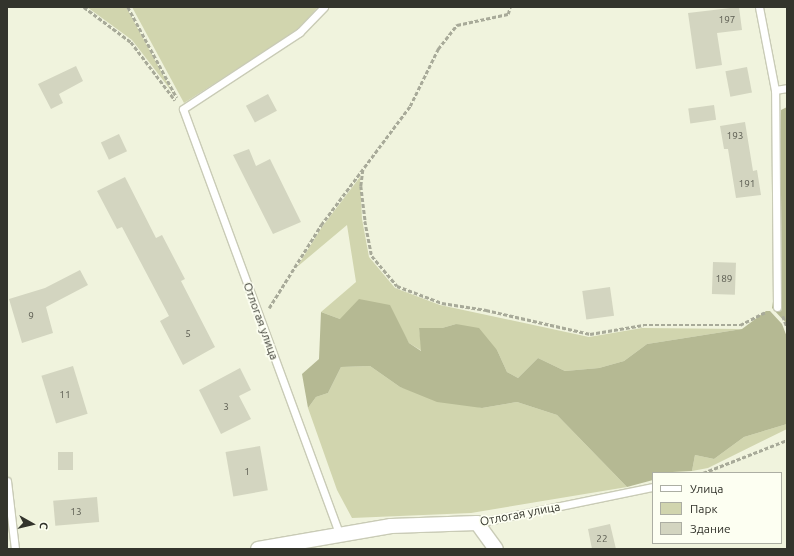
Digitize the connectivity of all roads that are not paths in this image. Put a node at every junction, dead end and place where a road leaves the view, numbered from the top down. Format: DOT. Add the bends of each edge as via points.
graph roads {
  1 [pos="324,7"];
  2 [pos="760,7"];
  3 [pos="787,88"];
  4 [pos="775,90"];
  5 [pos="777,307"];
  6 [pos="7,481"];
  7 [pos="652,487"];
  8 [pos="477,523"];
  9 [pos="338,533"];
  10 [pos="15,549"];
  11 [pos="258,549"];
  12 [pos="496,549"];
  1 -- 9 [label="lane, Отлогая улица" via="300,32 183,110"];
  2 -- 4 [label="lane"];
  3 -- 4 [label="lane"];
  4 -- 5 [label="lane"];
  6 -- 10 [label="lane"];
  7 -- 8 [label="lane, Отлогая улица"];
  8 -- 9 [label="street, Отлогая улица" via="391,526"];
  8 -- 12 [label="street"];
  9 -- 11 [label="street, Отлогая улица"];
}
